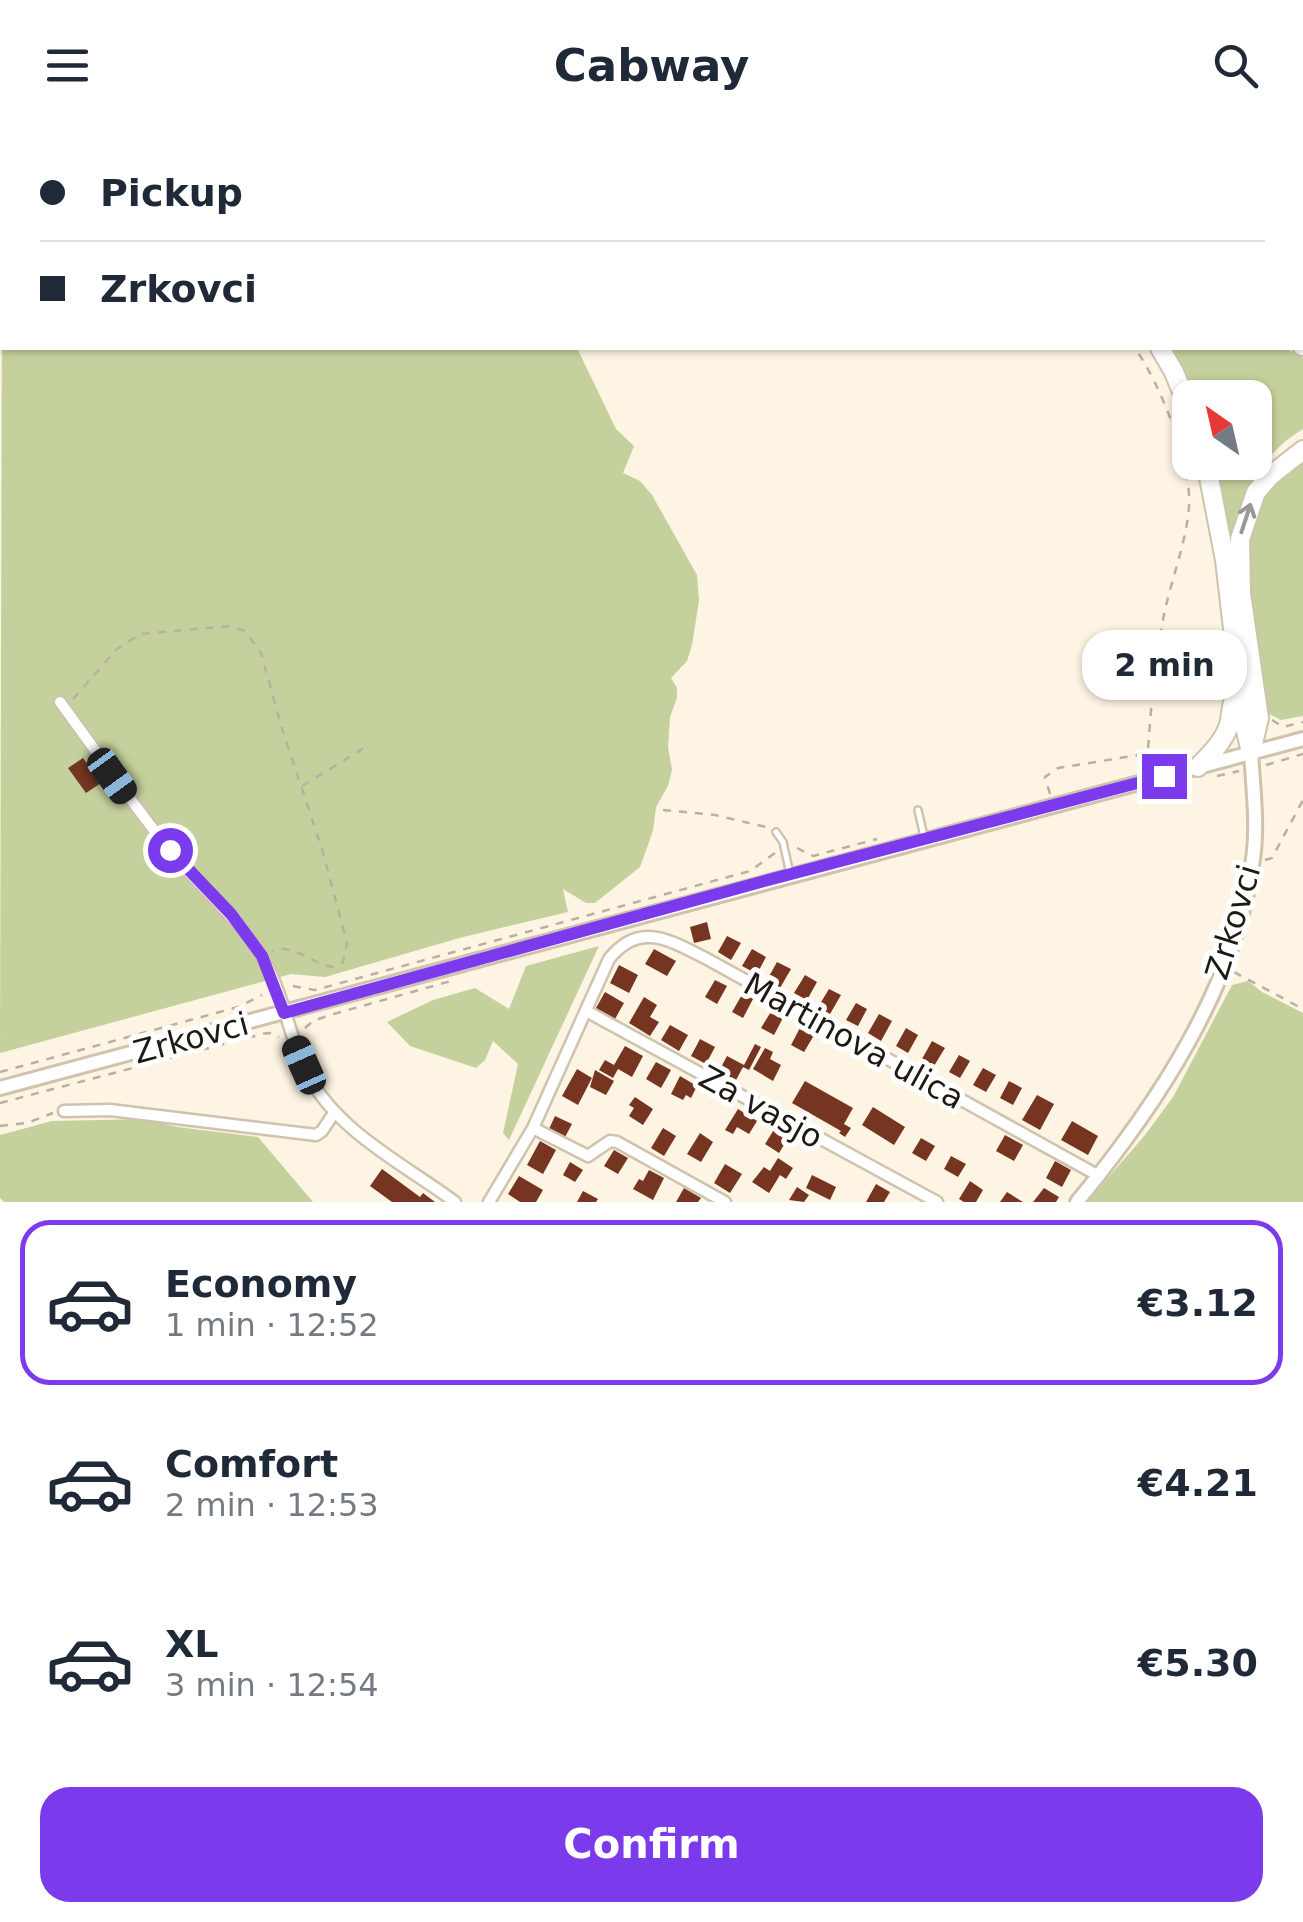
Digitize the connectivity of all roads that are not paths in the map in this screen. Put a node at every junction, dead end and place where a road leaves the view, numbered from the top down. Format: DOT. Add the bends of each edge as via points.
graph roads {
  1 [pos="1161,350"];
  2 [pos="1177,380"];
  3 [pos="1303,450"];
  4 [pos="1209,480"];
  5 [pos="1240,686"];
  6 [pos="62,705"];
  7 [pos="1303,738"];
  8 [pos="1252,752"];
  9 [pos="1198,767"];
  10 [pos="918,810"];
  11 [pos="776,832"];
  12 [pos="924,841"];
  13 [pos="790,874"];
  14 [pos="586,1011"];
  15 [pos="284,1013"];
  16 [pos="0,1088"];
  17 [pos="64,1111"];
  18 [pos="334,1112"];
  19 [pos="533,1128"];
  20 [pos="1099,1176"];
  21 [pos="455,1202"];
  22 [pos="488,1202"];
  23 [pos="725,1202"];
  24 [pos="937,1202"];
  25 [pos="1078,1202"];
  1 -- 2 [label="highway"];
  8 -- 3 [label="highway, one-way" via="1259,718 1240,538 1256,492"];
  4 -- 5 [label="highway"];
  5 -- 8 [label="highway"];
  5 -- 9 [label="highway" via="1228,727"];
  6 -- 15 [label="street" via="138,812 262,956"];
  7 -- 8 [label="street, Zrkovci"];
  8 -- 9 [label="street, Zrkovci"];
  8 -- 20 [label="street, Zrkovci" via="1253,860 1224,966 1166,1081"];
  9 -- 12 [label="street, Zrkovci"];
  10 -- 12 [label="lane"];
  11 -- 13 [label="lane"];
  12 -- 13 [label="street, Zrkovci"];
  13 -- 15 [label="street, Zrkovci"];
  14 -- 19 [label="street"];
  14 -- 20 [label="street, Martinova ulica" via="620,946 656,936"];
  14 -- 24 [label="street, Za vasjo"];
  15 -- 16 [label="street, Zrkovci"];
  15 -- 18 [label="street" via="310,1078"];
  17 -- 18 [label="street" via="110,1110 316,1134"];
  18 -- 21 [label="street"];
  19 -- 22 [label="street"];
  19 -- 23 [label="street" via="588,1156 617,1142"];
  20 -- 25 [label="street, Zrkovci"];
}
